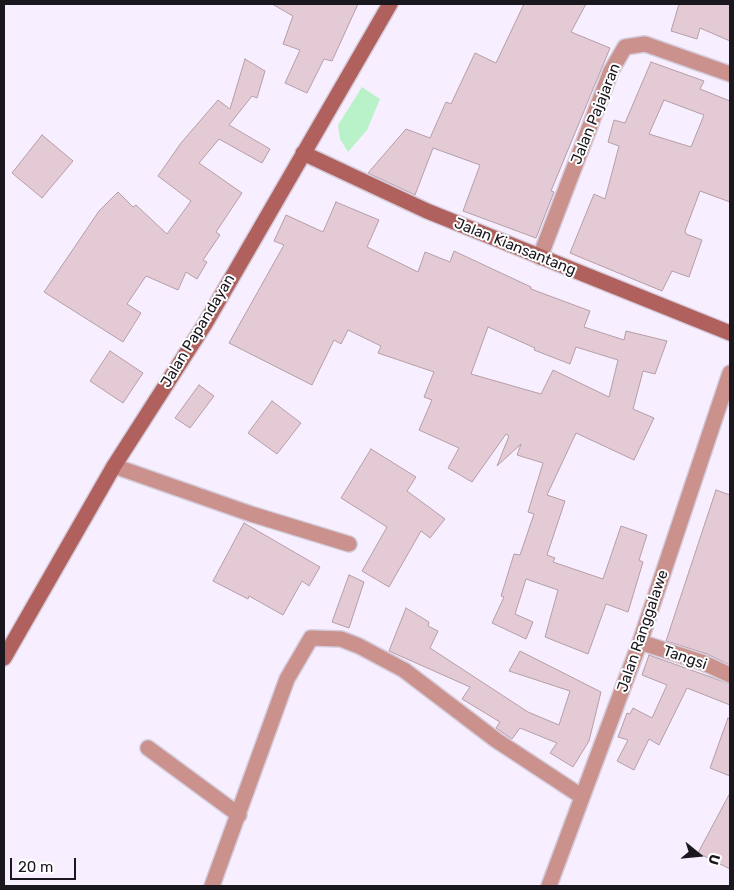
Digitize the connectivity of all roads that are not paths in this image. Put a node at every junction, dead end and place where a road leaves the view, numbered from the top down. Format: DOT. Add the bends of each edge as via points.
graph roads {
  1 [pos="390,4"];
  2 [pos="730,74"];
  3 [pos="303,153"];
  4 [pos="540,257"];
  5 [pos="730,333"];
  6 [pos="730,373"];
  7 [pos="114,466"];
  8 [pos="349,544"];
  9 [pos="640,642"];
  10 [pos="4,658"];
  11 [pos="730,675"];
  12 [pos="148,748"];
  13 [pos="581,796"];
  14 [pos="239,815"];
  15 [pos="212,886"];
  16 [pos="549,886"];
  1 -- 3 [label="main road, Jalan Papandayan"];
  2 -- 4 [label="street, Jalan Pajajaran" via="645,44 625,47 610,71"];
  3 -- 4 [label="main road, Jalan Kiansantang" via="427,211"];
  3 -- 7 [label="main road, Jalan Papandayan" via="204,324"];
  4 -- 5 [label="main road, Jalan Kiansantang"];
  6 -- 9 [label="street, Jalan Ranggalawe"];
  7 -- 8 [label="street"];
  7 -- 10 [label="main road, Jalan Papandayan"];
  9 -- 11 [label="street, Tangsi"];
  9 -- 13 [label="street, Jalan Ranggalawe"];
  12 -- 14 [label="street"];
  13 -- 14 [label="street" via="496,740 404,670 341,639 319,637 311,638 287,679"];
  13 -- 16 [label="street, Jalan Ranggalawe"];
  14 -- 15 [label="street"];
}
